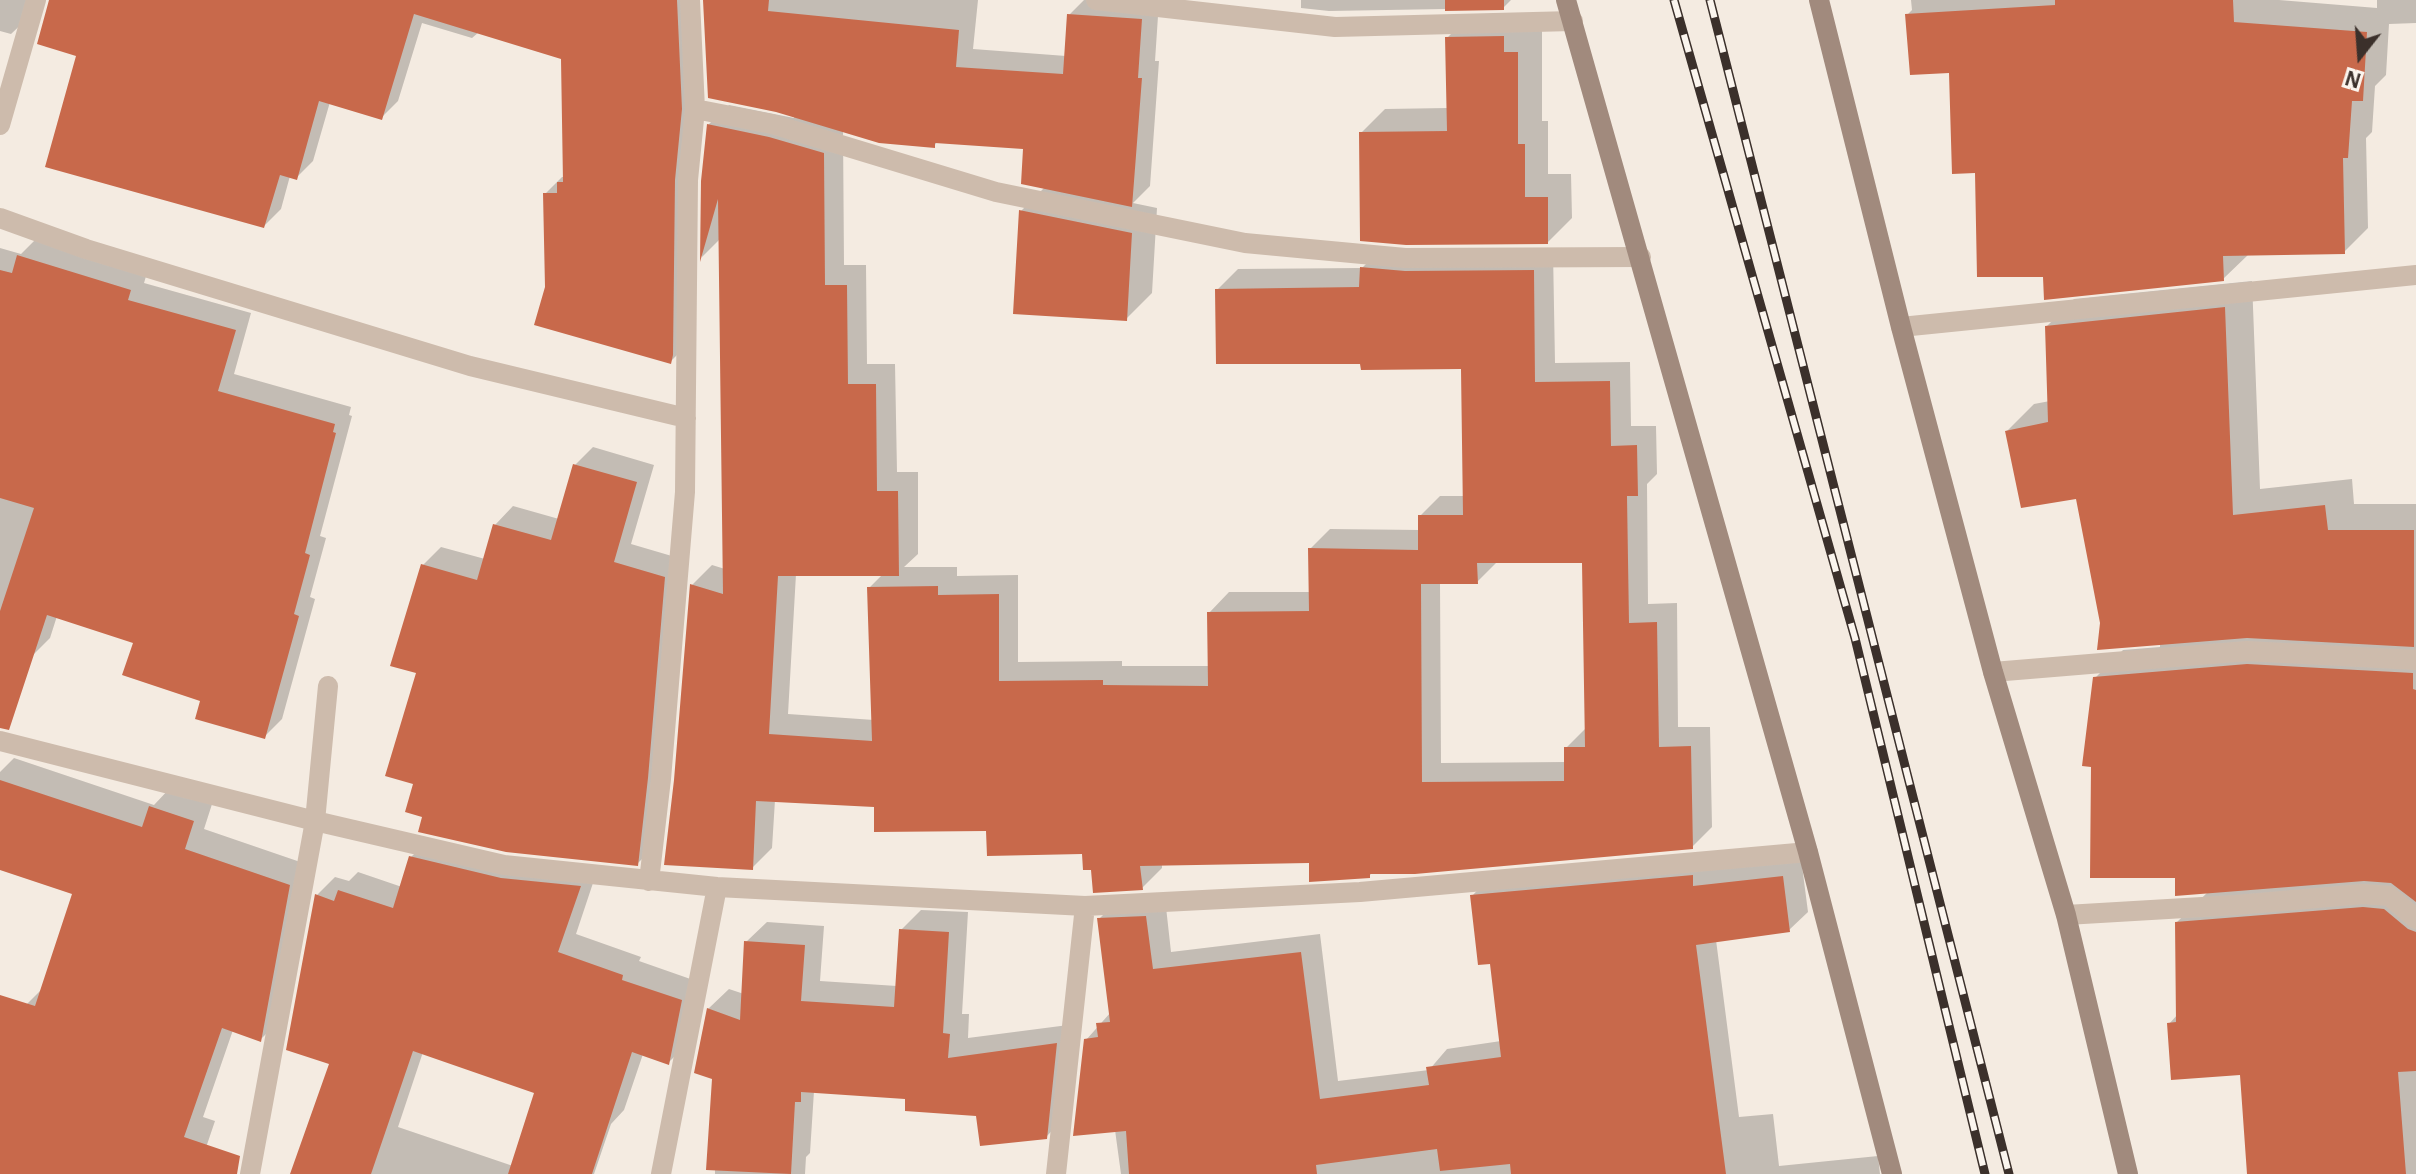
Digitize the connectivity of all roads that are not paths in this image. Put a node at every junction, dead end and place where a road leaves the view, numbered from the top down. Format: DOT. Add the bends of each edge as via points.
graph roads {
  1 [pos="36,0"];
  2 [pos="690,0"];
  3 [pos="1096,0"];
  4 [pos="1566,0"];
  5 [pos="1819,0"];
  6 [pos="1573,21"];
  7 [pos="695,109"];
  8 [pos="0,125"];
  9 [pos="0,218"];
  10 [pos="1641,257"];
  11 [pos="2416,275"];
  12 [pos="1901,327"];
  13 [pos="686,418"];
  14 [pos="2416,660"];
  15 [pos="1993,672"];
  16 [pos="328,686"];
  17 [pos="0,741"];
  18 [pos="315,821"];
  19 [pos="1808,852"];
  20 [pos="649,881"];
  21 [pos="717,887"];
  22 [pos="1085,906"];
  23 [pos="2066,915"];
  24 [pos="2416,919"];
  25 [pos="250,1174"];
  26 [pos="661,1174"];
  27 [pos="1056,1174"];
  28 [pos="1892,1174"];
  29 [pos="2128,1174"];
  1 -- 8 [label="street"];
  2 -- 7 [label="street"];
  3 -- 6 [label="street" via="1335,27"];
  4 -- 6 [label="main road"];
  5 -- 12 [label="main road"];
  6 -- 10 [label="main road"];
  7 -- 10 [label="street" via="772,124 996,192 1245,243 1405,258"];
  7 -- 13 [label="street" via="688,180"];
  9 -- 13 [label="street" via="470,366"];
  10 -- 19 [label="main road"];
  11 -- 12 [label="street"];
  12 -- 15 [label="main road"];
  13 -- 20 [label="street" via="685,492"];
  14 -- 15 [label="street" via="2247,651"];
  15 -- 23 [label="main road"];
  16 -- 18 [label="street"];
  17 -- 18 [label="street"];
  18 -- 20 [label="street" via="504,865"];
  18 -- 25 [label="street"];
  19 -- 22 [label="street" via="1360,892"];
  19 -- 28 [label="main road"];
  20 -- 21 [label="street"];
  21 -- 22 [label="street"];
  21 -- 26 [label="street"];
  22 -- 27 [label="street"];
  23 -- 24 [label="street" via="2363,894 2389,896"];
  23 -- 29 [label="main road"];
}
